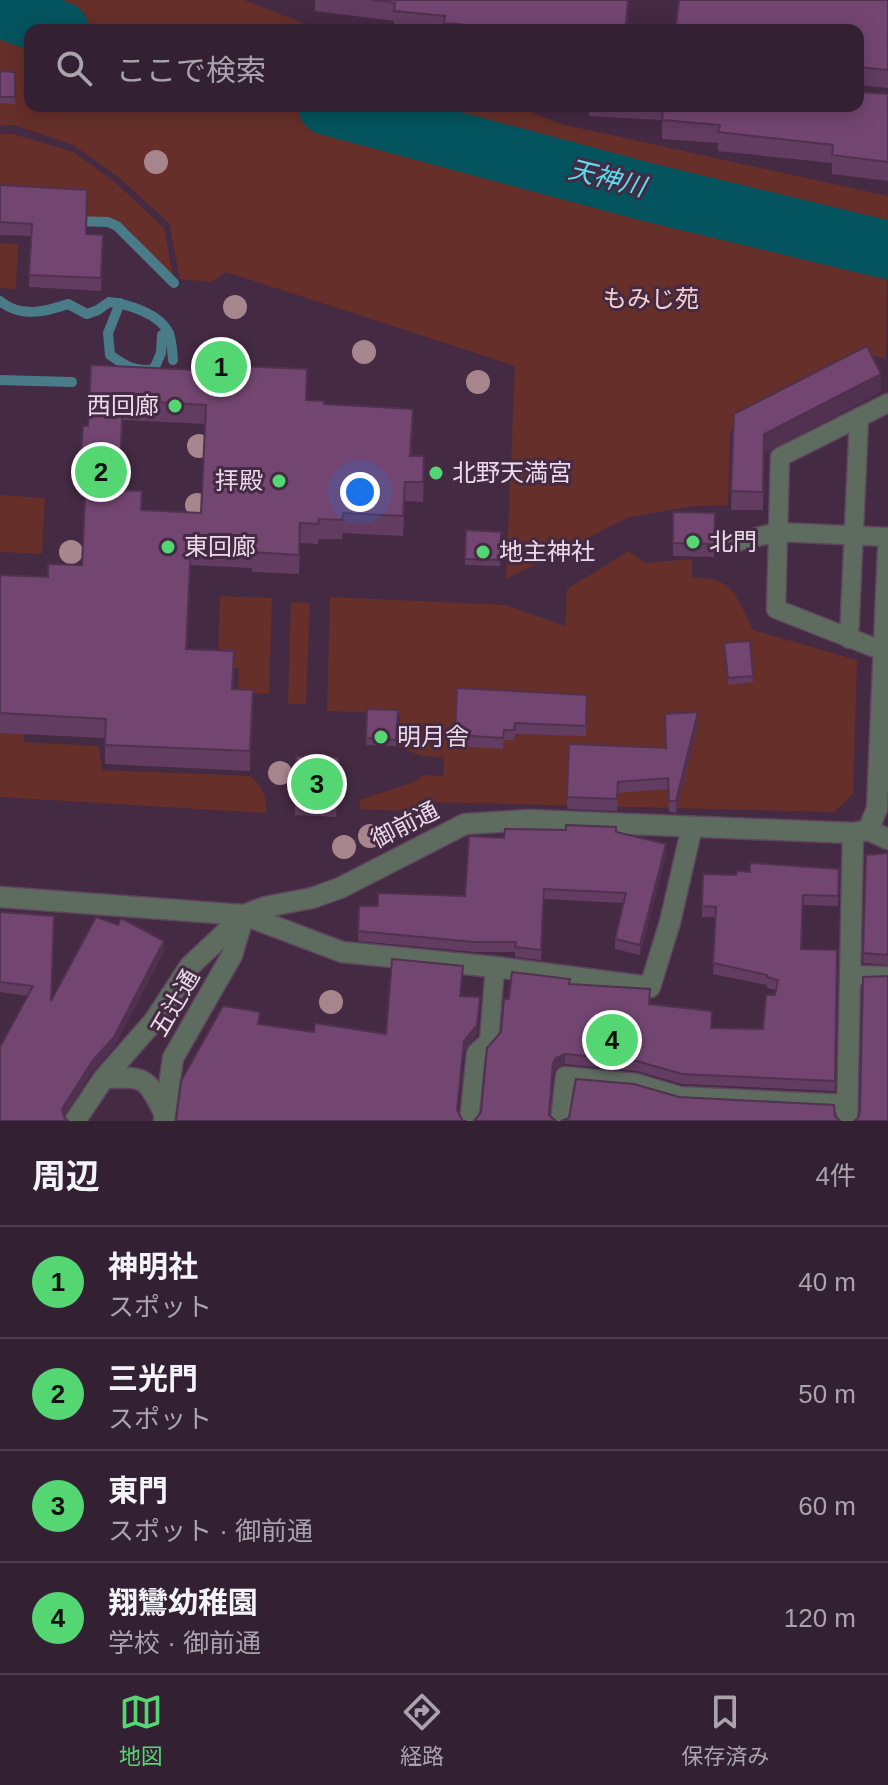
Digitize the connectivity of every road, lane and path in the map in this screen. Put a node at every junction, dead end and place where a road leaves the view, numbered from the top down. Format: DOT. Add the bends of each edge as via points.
graph roads {
  1 [pos="888,403"];
  2 [pos="859,418"];
  3 [pos="778,532"];
  4 [pos="852,535"];
  5 [pos="888,537"];
  6 [pos="732,543"];
  7 [pos="888,549"];
  8 [pos="888,566"];
  9 [pos="849,639"];
  10 [pos="886,653"];
  11 [pos="692,827"];
  12 [pos="860,832"];
  13 [pos="888,839"];
  14 [pos="0,897"];
  15 [pos="244,915"];
  16 [pos="495,967"];
  17 [pos="850,975"];
  18 [pos="888,976"];
  19 [pos="104,1078"];
  20 [pos="848,1112"];
  21 [pos="164,1117"];
  22 [pos="75,1121"];
  23 [pos="469,1121"];
  24 [pos="560,1121"];
  1 -- 2 [label="lane"];
  2 -- 3 [label="lane" via="780,457"];
  2 -- 4 [label="lane"];
  3 -- 4 [label="lane"];
  3 -- 6 [label="lane"];
  3 -- 9 [label="lane" via="776,609"];
  4 -- 5 [label="lane"];
  4 -- 9 [label="lane"];
  7 -- 8 [label="street"];
  8 -- 10 [label="street"];
  9 -- 10 [label="lane"];
  10 -- 12 [label="street" via="877,809"];
  11 -- 12 [label="street, 御前通"];
  11 -- 15 [label="street, 御前通" via="529,820 465,824 340,888"];
  11 -- 16 [label="street" via="650,987"];
  12 -- 13 [label="street, 御前通"];
  12 -- 17 [label="street"];
  14 -- 15 [label="street, 御前通"];
  15 -- 16 [label="street" via="342,952"];
  15 -- 19 [label="street" via="190,966 154,1021"];
  15 -- 21 [label="street, 五辻通" via="232,955 173,1058"];
  16 -- 23 [label="lane" via="489,1041 476,1053"];
  17 -- 18 [label="lane"];
  17 -- 20 [label="street"];
  19 -- 21 [label="street" via="138,1077 152,1088"];
  19 -- 22 [label="street"];
  20 -- 24 [label="lane" via="680,1096 636,1083 565,1076"];
}
